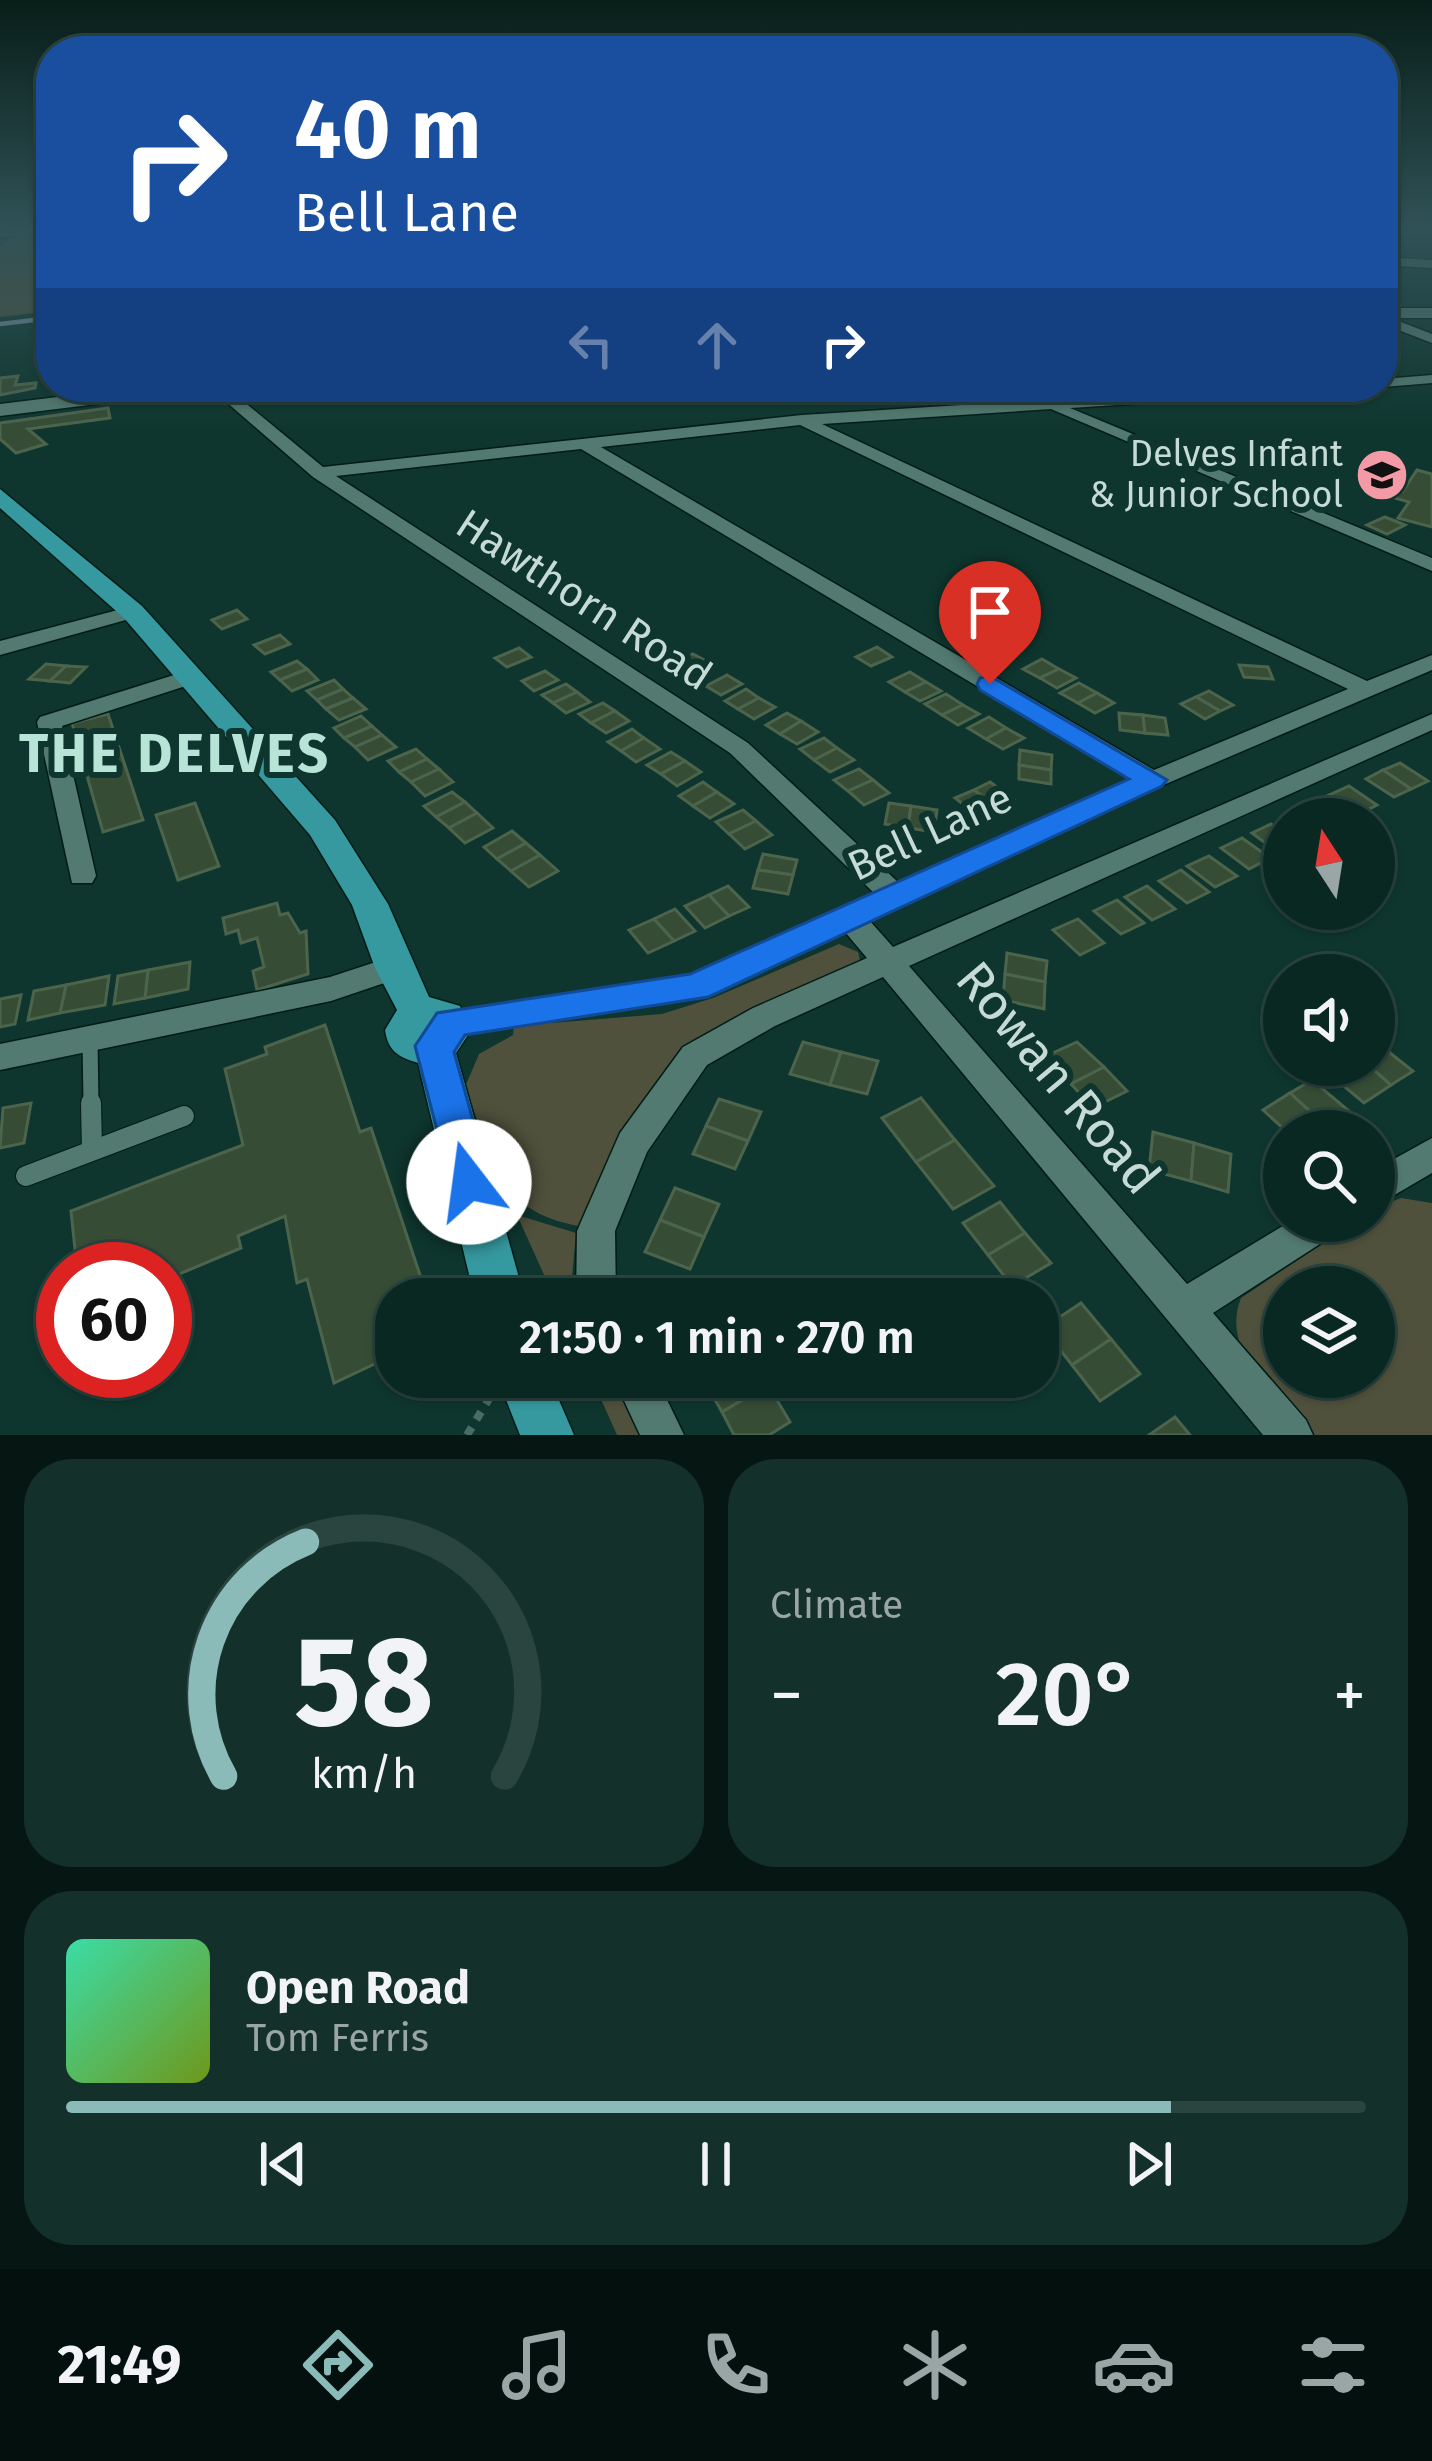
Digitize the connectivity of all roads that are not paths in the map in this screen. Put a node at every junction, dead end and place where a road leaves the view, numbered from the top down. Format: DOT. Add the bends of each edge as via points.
graph roads {
  1 [pos="1432,313"];
  2 [pos="1398,315"];
  3 [pos="1398,323"];
  4 [pos="1432,339"];
  5 [pos="1432,379"];
  6 [pos="1398,381"];
  7 [pos="65,402"];
  8 [pos="235,402"];
  9 [pos="1109,402"];
  10 [pos="1053,406"];
  11 [pos="0,410"];
  12 [pos="802,420"];
  13 [pos="584,444"];
  14 [pos="319,473"];
  15 [pos="0,496"];
  16 [pos="1432,565"];
  17 [pos="133,612"];
  18 [pos="0,648"];
  19 [pos="1431,664"];
  20 [pos="190,676"];
  21 [pos="1368,690"];
  22 [pos="1432,721"];
  23 [pos="1152,780"];
  24 [pos="82,876"];
  25 [pos="895,896"];
  26 [pos="850,918"];
  27 [pos="890,963"];
  28 [pos="394,968"];
  29 [pos="434,1028"];
  30 [pos="90,1038"];
  31 [pos="0,1057"];
  32 [pos="184,1116"];
  33 [pos="92,1150"];
  34 [pos="1432,1154"];
  35 [pos="26,1176"];
  36 [pos="1395,1177"];
  37 [pos="1290,1242"];
  38 [pos="495,1278"];
  39 [pos="596,1278"];
  40 [pos="1184,1308"];
  41 [pos="532,1398"];
  42 [pos="644,1398"];
  43 [pos="547,1435"];
  44 [pos="662,1435"];
  45 [pos="1292,1435"];
  1 -- 2 [label="street"];
  3 -- 4 [label="street"];
  5 -- 6 [label="street"];
  7 -- 11 [label="street"];
  8 -- 14 [label="street, Hawthorn Road"];
  9 -- 10 [label="street"];
  10 -- 12 [label="street"];
  10 -- 16 [label="street"];
  12 -- 13 [label="street"];
  12 -- 21 [label="street"];
  13 -- 14 [label="street"];
  13 -- 23 [label="street"];
  14 -- 25 [label="street, Hawthorn Road" via="739,748"];
  15 -- 17 [label="main road"];
  17 -- 18 [label="street"];
  17 -- 20 [label="main road"];
  19 -- 21 [label="street, Bell Lane"];
  20 -- 24 [label="street" via="49,722"];
  20 -- 28 [label="main road" via="323,828 370,904"];
  21 -- 23 [label="street, Bell Lane"];
  22 -- 27 [label="street"];
  23 -- 25 [label="street, Bell Lane"];
  25 -- 26 [label="street, Bell Lane"];
  26 -- 27 [label="street, Rowan Road"];
  26 -- 29 [label="street, Bell Lane" via="695,987"];
  27 -- 39 [label="street" via="695,1055 633,1144 596,1231"];
  27 -- 40 [label="street, Rowan Road"];
  28 -- 29 [label="main road"];
  28 -- 30 [label="street" via="332,989"];
  29 -- 38 [label="main road"];
  30 -- 31 [label="street"];
  30 -- 33 [label="lane"];
  32 -- 33 [label="lane"];
  33 -- 35 [label="lane"];
  34 -- 36 [label="street"];
  37 -- 40 [label="street"];
  40 -- 45 [label="street, Rowan Road"];
  41 -- 43 [label="main road"];
  42 -- 44 [label="street"];
}
